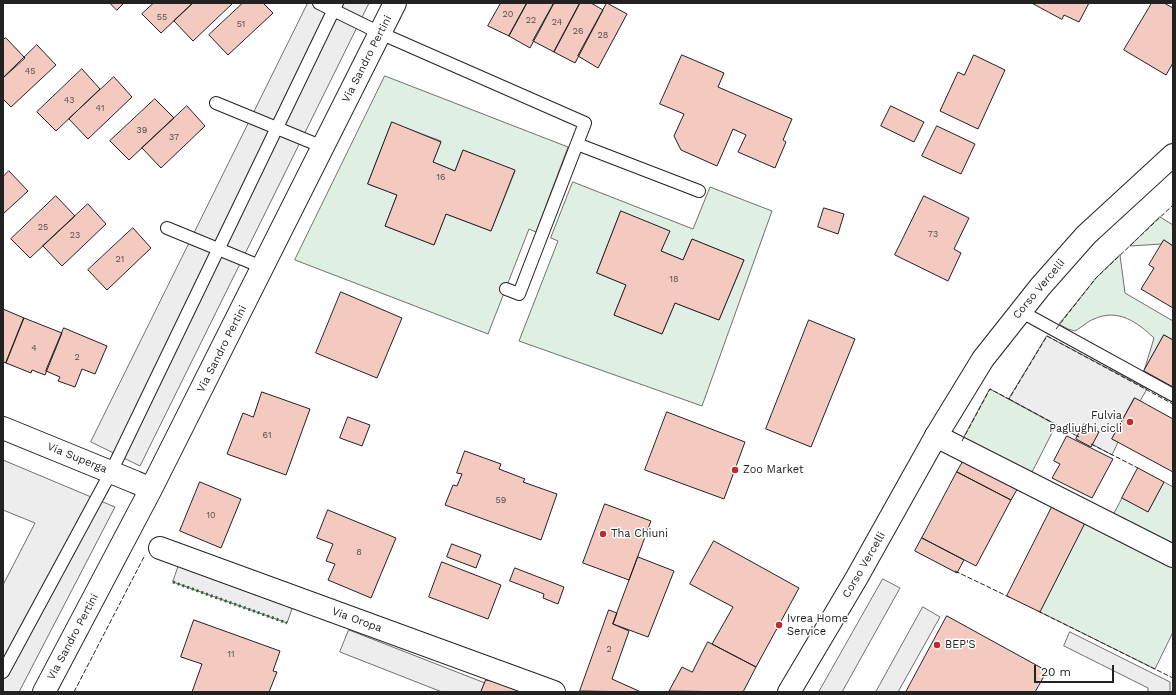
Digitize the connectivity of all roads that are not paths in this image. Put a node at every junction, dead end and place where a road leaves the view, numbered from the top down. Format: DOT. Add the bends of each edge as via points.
graph roads {
  1 [pos="319,3"];
  2 [pos="395,3"];
  3 [pos="335,7"];
  4 [pos="380,33"];
  5 [pos="216,103"];
  6 [pos="277,128"];
  7 [pos="577,144"];
  8 [pos="323,147"];
  9 [pos="1171,160"];
  10 [pos="699,192"];
  11 [pos="167,228"];
  12 [pos="218,249"];
  13 [pos="262,267"];
  14 [pos="506,289"];
  15 [pos="1020,311"];
  16 [pos="1173,395"];
  17 [pos="3,428"];
  18 [pos="936,436"];
  19 [pos="111,472"];
  20 [pos="151,489"];
  21 [pos="160,548"];
  22 [pos="1173,556"];
  23 [pos="3,672"];
  24 [pos="793,689"];
  25 [pos="44,692"];
  26 [pos="554,692"];
  1 -- 3 [label="lane"];
  2 -- 4 [label="street, Via Sandro Pertini"];
  3 -- 4 [label="lane"];
  3 -- 6 [label="lane"];
  4 -- 7 [label="lane" via="585,123"];
  4 -- 8 [label="street, Via Sandro Pertini"];
  5 -- 6 [label="lane"];
  6 -- 8 [label="lane"];
  6 -- 12 [label="lane"];
  7 -- 10 [label="lane"];
  7 -- 14 [label="lane" via="519,294"];
  8 -- 13 [label="street, Via Sandro Pertini"];
  9 -- 15 [label="street, Corso Vercelli" via="1086,235"];
  11 -- 12 [label="lane"];
  12 -- 13 [label="lane"];
  12 -- 19 [label="lane"];
  13 -- 20 [label="street, Via Sandro Pertini"];
  15 -- 16 [label="lane"];
  15 -- 18 [label="street, Corso Vercelli" via="983,359"];
  17 -- 19 [label="street, Via Superga"];
  18 -- 22 [label="street"];
  18 -- 24 [label="street, Corso Vercelli"];
  19 -- 20 [label="street, Via Superga"];
  19 -- 23 [label="lane"];
  20 -- 25 [label="street, Via Sandro Pertini"];
  21 -- 26 [label="street, Via Oropa"];
}
